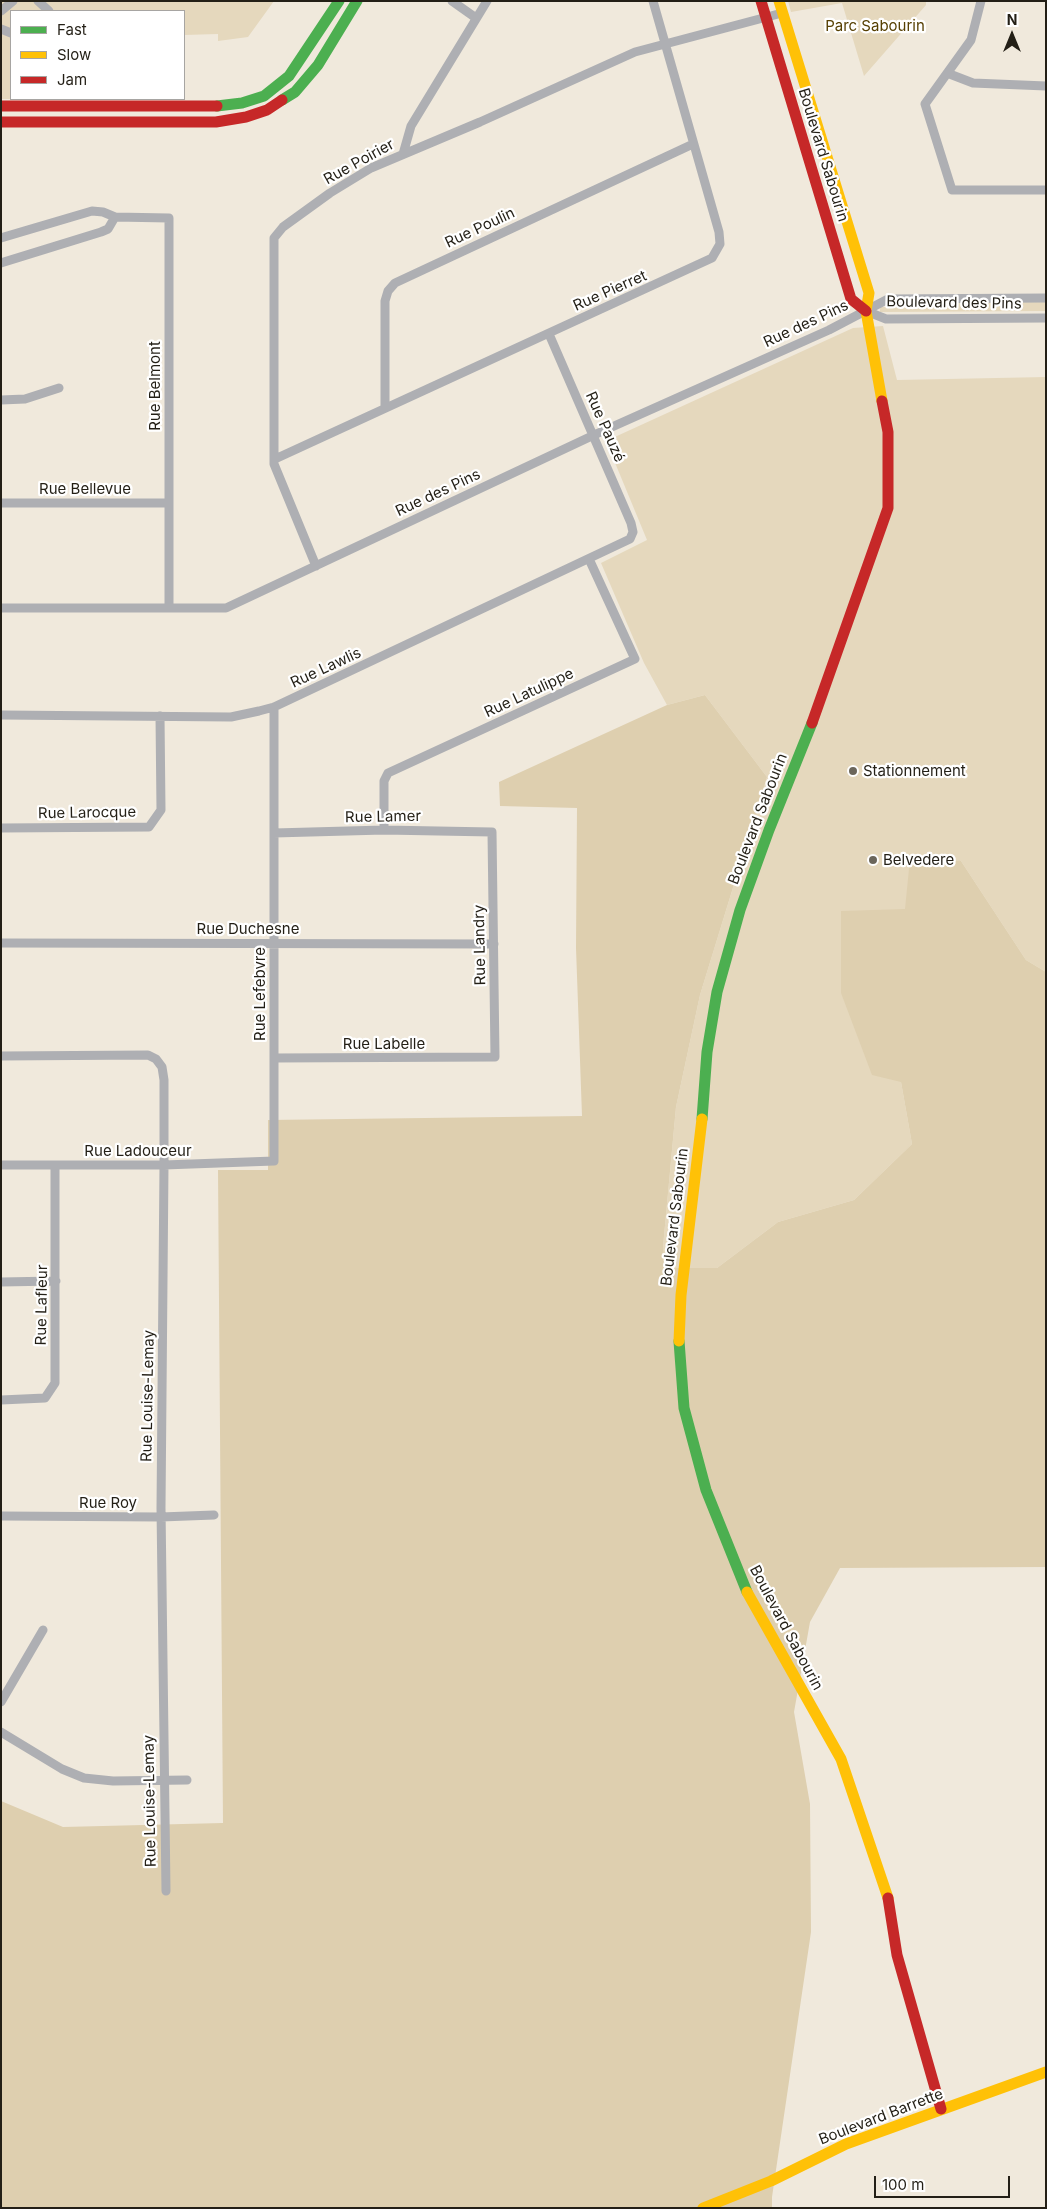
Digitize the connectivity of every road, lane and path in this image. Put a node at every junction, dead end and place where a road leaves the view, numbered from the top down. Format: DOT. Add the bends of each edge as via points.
graph roads {
  1 [pos="13,1"];
  2 [pos="38,1"];
  3 [pos="339,1"];
  4 [pos="357,1"];
  5 [pos="452,1"];
  6 [pos="487,1"];
  7 [pos="653,1"];
  8 [pos="761,1"];
  9 [pos="981,1"];
  10 [pos="781,7"];
  11 [pos="48,10"];
  12 [pos="1,11"];
  13 [pos="766,17"];
  14 [pos="476,18"];
  15 [pos="666,45"];
  16 [pos="947,73"];
  17 [pos="1046,86"];
  18 [pos="1,106"];
  19 [pos="216,106"];
  20 [pos="1,122"];
  21 [pos="216,122"];
  22 [pos="693,144"];
  23 [pos="403,154"];
  24 [pos="1046,190"];
  25 [pos="114,217"];
  26 [pos="1,238"];
  27 [pos="1,263"];
  28 [pos="1046,298"];
  29 [pos="866,311"];
  30 [pos="1046,318"];
  31 [pos="549,334"];
  32 [pos="59,388"];
  33 [pos="1,400"];
  34 [pos="385,408"];
  35 [pos="594,435"];
  36 [pos="275,459"];
  37 [pos="1,503"];
  38 [pos="168,503"];
  39 [pos="633,532"];
  40 [pos="589,559"];
  41 [pos="316,566"];
  42 [pos="1,608"];
  43 [pos="170,608"];
  44 [pos="274,707"];
  45 [pos="1,715"];
  46 [pos="160,716"];
  47 [pos="1,828"];
  48 [pos="384,830"];
  49 [pos="492,832"];
  50 [pos="274,833"];
  51 [pos="1,943"];
  52 [pos="274,943"];
  53 [pos="494,944"];
  54 [pos="1,1056"];
  55 [pos="495,1057"];
  56 [pos="274,1058"];
  57 [pos="274,1161"];
  58 [pos="1,1165"];
  59 [pos="55,1165"];
  60 [pos="164,1165"];
  61 [pos="56,1281"];
  62 [pos="1,1282"];
  63 [pos="1,1400"];
  64 [pos="214,1515"];
  65 [pos="1,1516"];
  66 [pos="161,1517"];
  67 [pos="43,1630"];
  68 [pos="1,1702"];
  69 [pos="1,1732"];
  70 [pos="163,1780"];
  71 [pos="187,1780"];
  72 [pos="166,1891"];
  73 [pos="1046,2072"];
  74 [pos="940,2109"];
  75 [pos="702,2208"];
  1 -- 12 [label="street"];
  2 -- 11 [label="street"];
  3 -- 19 [label="street" via="290,76 264,96"];
  4 -- 21 [label="street" via="318,65 295,92 267,110 246,118"];
  5 -- 14 [label="street"];
  6 -- 14 [label="street"];
  7 -- 15 [label="street, Rue Pierret"];
  8 -- 13 [label="street, Boulevard Sabourin"];
  9 -- 16 [label="street" via="971,40"];
  10 -- 13 [label="street, Rue Poirier"];
  10 -- 29 [label="street, Boulevard Sabourin" via="869,293"];
  13 -- 15 [label="street, Rue Poirier"];
  13 -- 29 [label="street, Boulevard Sabourin" via="851,299"];
  14 -- 23 [label="street" via="412,126"];
  15 -- 22 [label="street, Rue Pierret"];
  15 -- 23 [label="street, Rue Poirier" via="635,52"];
  16 -- 17 [label="street" via="973,83"];
  16 -- 24 [label="street" via="925,104 952,190"];
  18 -- 19 [label="street"];
  19 -- 21 [label="street"];
  20 -- 21 [label="street"];
  22 -- 31 [label="street, Rue Pierret" via="719,232 720,244 712,258"];
  22 -- 34 [label="street, Rue Poulin" via="394,283 385,301"];
  23 -- 36 [label="street, Rue Poirier" via="371,168 330,193 283,227 274,238"];
  25 -- 26 [label="street, Rue Belmont" via="92,211"];
  25 -- 27 [label="street" via="108,228 101,232"];
  25 -- 38 [label="street, Rue Belmont" via="168,218"];
  28 -- 29 [label="street, Boulevard des Pins" via="888,298"];
  29 -- 30 [label="street, Boulevard des Pins" via="886,319"];
  29 -- 35 [label="street, Rue des Pins"];
  29 -- 74 [label="street, Boulevard Sabourin" via="888,432 888,508 819,705 740,910 716,992 681,1295 679,1339 684,1408 706,1490 747,1591 842,1759 889,1901 897,1955"];
  31 -- 34 [label="street, Rue Pierret"];
  31 -- 35 [label="street, Rue Pauzé"];
  32 -- 33 [label="street" via="25,399"];
  34 -- 36 [label="street, Rue Pierret"];
  35 -- 39 [label="street, Rue Pauzé"];
  35 -- 41 [label="street, Rue des Pins"];
  36 -- 41 [label="street, Rue Poirier" via="274,464"];
  37 -- 38 [label="street, Rue Bellevue"];
  38 -- 43 [label="street, Rue Belmont"];
  39 -- 40 [label="street, Rue Lawlis" via="630,539"];
  40 -- 44 [label="street, Rue Lawlis"];
  40 -- 48 [label="street, Rue Latulippe" via="635,659 388,773 384,781"];
  41 -- 43 [label="street, Rue des Pins" via="226,608"];
  42 -- 43 [label="street, Rue des Pins"];
  44 -- 46 [label="street, Rue Lawlis" via="231,717"];
  44 -- 50 [label="street, Rue Lefebvre"];
  45 -- 46 [label="street, Rue Lawlis"];
  46 -- 47 [label="street, Rue Larocque" via="161,810 149,826"];
  48 -- 49 [label="street, Rue Lamer"];
  48 -- 50 [label="street, Rue Lamer"];
  49 -- 53 [label="street, Rue Landry"];
  50 -- 52 [label="street, Rue Lefebvre"];
  51 -- 52 [label="street, Rue Duchesne"];
  52 -- 53 [label="street, Rue Duchesne"];
  52 -- 56 [label="street, Rue Lefebvre"];
  53 -- 55 [label="street, Rue Landry"];
  54 -- 60 [label="street, Rue Louise-Lemay" via="148,1056 156,1059 162,1067 164,1080"];
  55 -- 56 [label="street, Rue Labelle"];
  56 -- 57 [label="street, Rue Lefebvre"];
  57 -- 60 [label="street, Rue Ladouceur"];
  58 -- 59 [label="street, Rue Ladouceur"];
  59 -- 60 [label="street, Rue Ladouceur"];
  59 -- 61 [label="street, Rue Lafleur"];
  60 -- 66 [label="street, Rue Louise-Lemay"];
  61 -- 62 [label="street"];
  61 -- 63 [label="street, Rue Lafleur" via="56,1383 45,1398"];
  64 -- 66 [label="street, Rue Roy"];
  65 -- 66 [label="street, Rue Roy"];
  66 -- 70 [label="street, Rue Louise-Lemay"];
  67 -- 68 [label="street"];
  69 -- 70 [label="street" via="78,1776 105,1781"];
  70 -- 71 [label="street"];
  70 -- 72 [label="street, Rue Louise-Lemay"];
  73 -- 74 [label="street, Boulevard Barrette"];
  74 -- 75 [label="street, Boulevard Barrette" via="846,2144 771,2181"];
}
